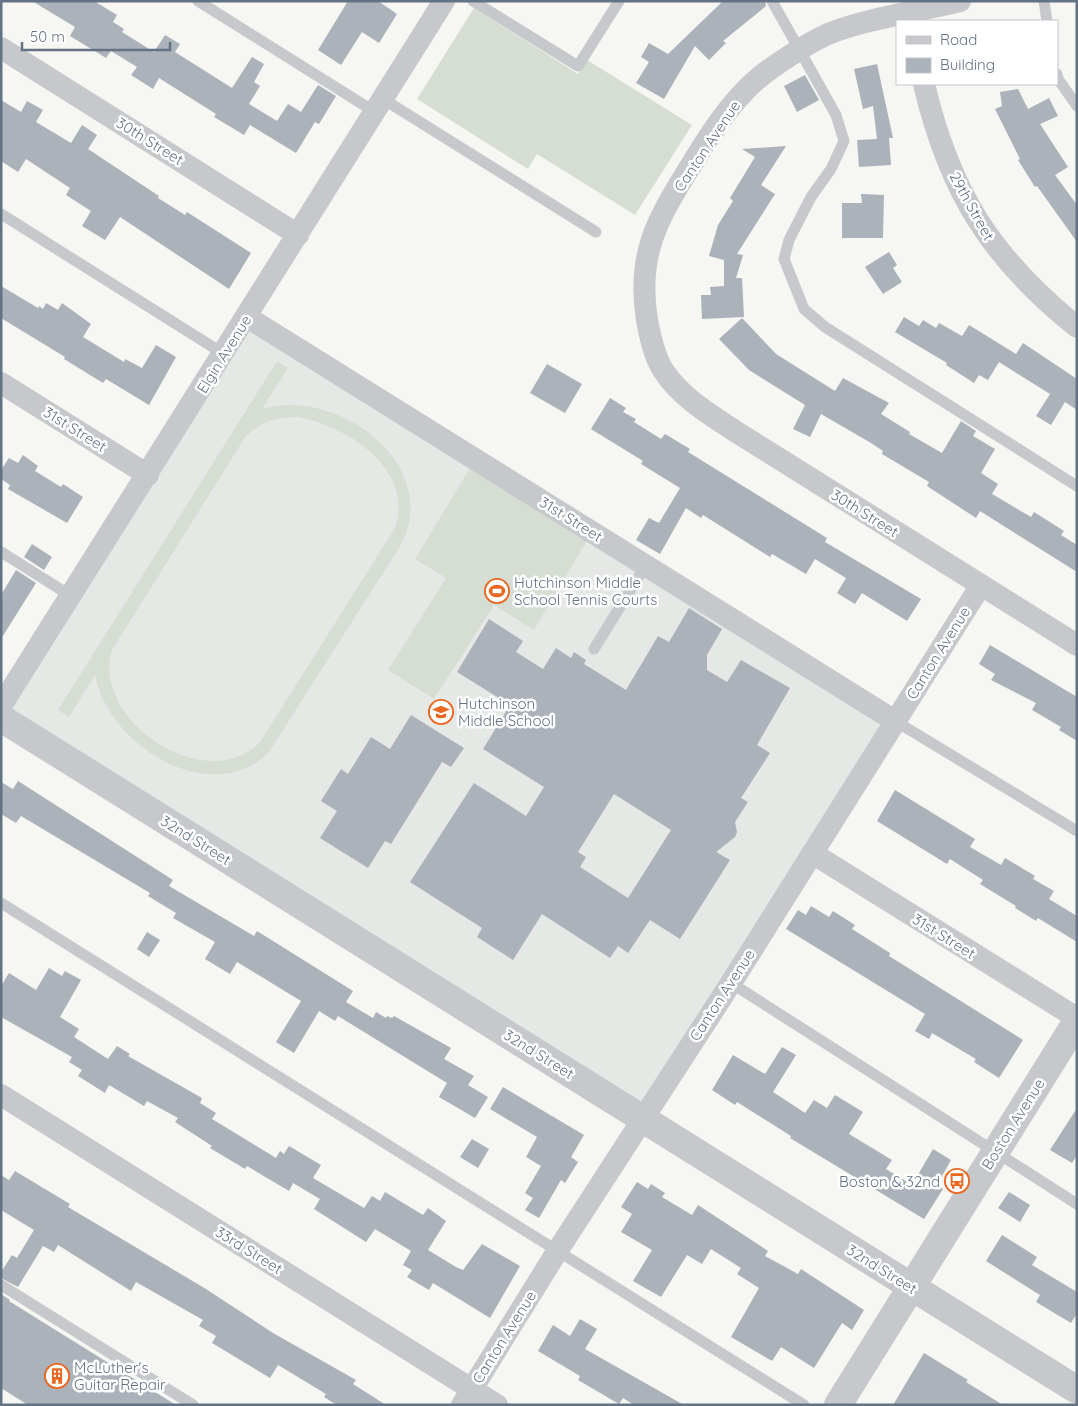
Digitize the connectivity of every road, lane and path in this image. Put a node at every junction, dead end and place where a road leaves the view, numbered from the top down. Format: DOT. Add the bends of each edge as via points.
graph roads {
  1 [pos="198,1"];
  2 [pos="444,1"];
  3 [pos="474,1"];
  4 [pos="619,1"];
  5 [pos="772,1"];
  6 [pos="960,1"];
  7 [pos="1044,1"];
  8 [pos="908,12"];
  9 [pos="1047,20"];
  10 [pos="1,48"];
  11 [pos="800,50"];
  12 [pos="1058,79"];
  13 [pos="924,85"];
  14 [pos="379,105"];
  15 [pos="1077,106"];
  16 [pos="1,214"];
  17 [pos="596,232"];
  18 [pos="298,235"];
  19 [pos="247,317"];
  20 [pos="1077,327"];
  21 [pos="224,354"];
  22 [pos="663,370"];
  23 [pos="1,384"];
  24 [pos="148,475"];
  25 [pos="1077,486"];
  26 [pos="1,552"];
  27 [pos="646,566"];
  28 [pos="980,585"];
  29 [pos="71,596"];
  30 [pos="1077,645"];
  31 [pos="594,649"];
  32 [pos="1,706"];
  33 [pos="1,718"];
  34 [pos="895,721"];
  35 [pos="1077,832"];
  36 [pos="812,853"];
  37 [pos="1,903"];
  38 [pos="731,983"];
  39 [pos="1077,1020"];
  40 [pos="1,1095"];
  41 [pos="641,1118"];
  42 [pos="994,1153"];
  43 [pos="1077,1204"];
  44 [pos="558,1250"];
  45 [pos="1,1285"];
  46 [pos="913,1288"];
  47 [pos="1077,1390"];
  48 [pos="467,1397"];
  49 [pos="193,1405"];
  50 [pos="497,1405"];
  51 [pos="804,1405"];
  52 [pos="838,1405"];
  1 -- 14 [label="lane"];
  2 -- 14 [label="street, Elgin Avenue"];
  3 -- 4 [label="lane" via="578,66"];
  5 -- 11 [label="lane"];
  6 -- 8 [label="street, Canton Avenue"];
  7 -- 9 [label="lane"];
  8 -- 11 [label="street, Canton Avenue" via="828,34"];
  10 -- 18 [label="street, 30th Street"];
  11 -- 22 [label="street, Canton Avenue" via="774,66 727,111 667,205 654,235 643,277 649,331"];
  11 -- 25 [label="lane" via="836,115 844,141 788,240 784,259 804,309 825,328"];
  12 -- 15 [label="lane"];
  13 -- 20 [label="street, 29th Street" via="942,144 962,194 984,233 1045,302"];
  14 -- 17 [label="lane"];
  14 -- 18 [label="street, Elgin Avenue"];
  16 -- 21 [label="lane"];
  18 -- 19 [label="street, Elgin Avenue"];
  19 -- 21 [label="street, Elgin Avenue"];
  19 -- 27 [label="street, 31st Street"];
  21 -- 24 [label="street, Elgin Avenue"];
  22 -- 28 [label="street, 30th Street" via="692,401 721,422"];
  23 -- 24 [label="street, 31st Street"];
  24 -- 29 [label="street, Elgin Avenue"];
  26 -- 29 [label="lane"];
  27 -- 31 [label="lane"];
  27 -- 34 [label="street, 31st Street"];
  28 -- 30 [label="street, 30th Street"];
  28 -- 34 [label="street, Canton Avenue"];
  29 -- 32 [label="street, Elgin Avenue"];
  33 -- 41 [label="street, 32nd Street"];
  34 -- 35 [label="lane"];
  34 -- 36 [label="street, Canton Avenue"];
  36 -- 38 [label="street, Canton Avenue"];
  36 -- 39 [label="street, 31st Street"];
  37 -- 44 [label="lane"];
  38 -- 41 [label="street, Canton Avenue"];
  38 -- 42 [label="lane"];
  39 -- 42 [label="street, Boston Avenue"];
  40 -- 48 [label="street, 33rd Street"];
  41 -- 44 [label="street, Canton Avenue"];
  41 -- 46 [label="street, 32nd Street"];
  42 -- 43 [label="lane"];
  42 -- 46 [label="street, Boston Avenue"];
  44 -- 48 [label="street, Canton Avenue"];
  44 -- 51 [label="lane"];
  45 -- 49 [label="lane"];
  46 -- 47 [label="street, 32nd Street"];
  46 -- 52 [label="street, Boston Avenue"];
  48 -- 50 [label="street, 33rd Street"];
}
